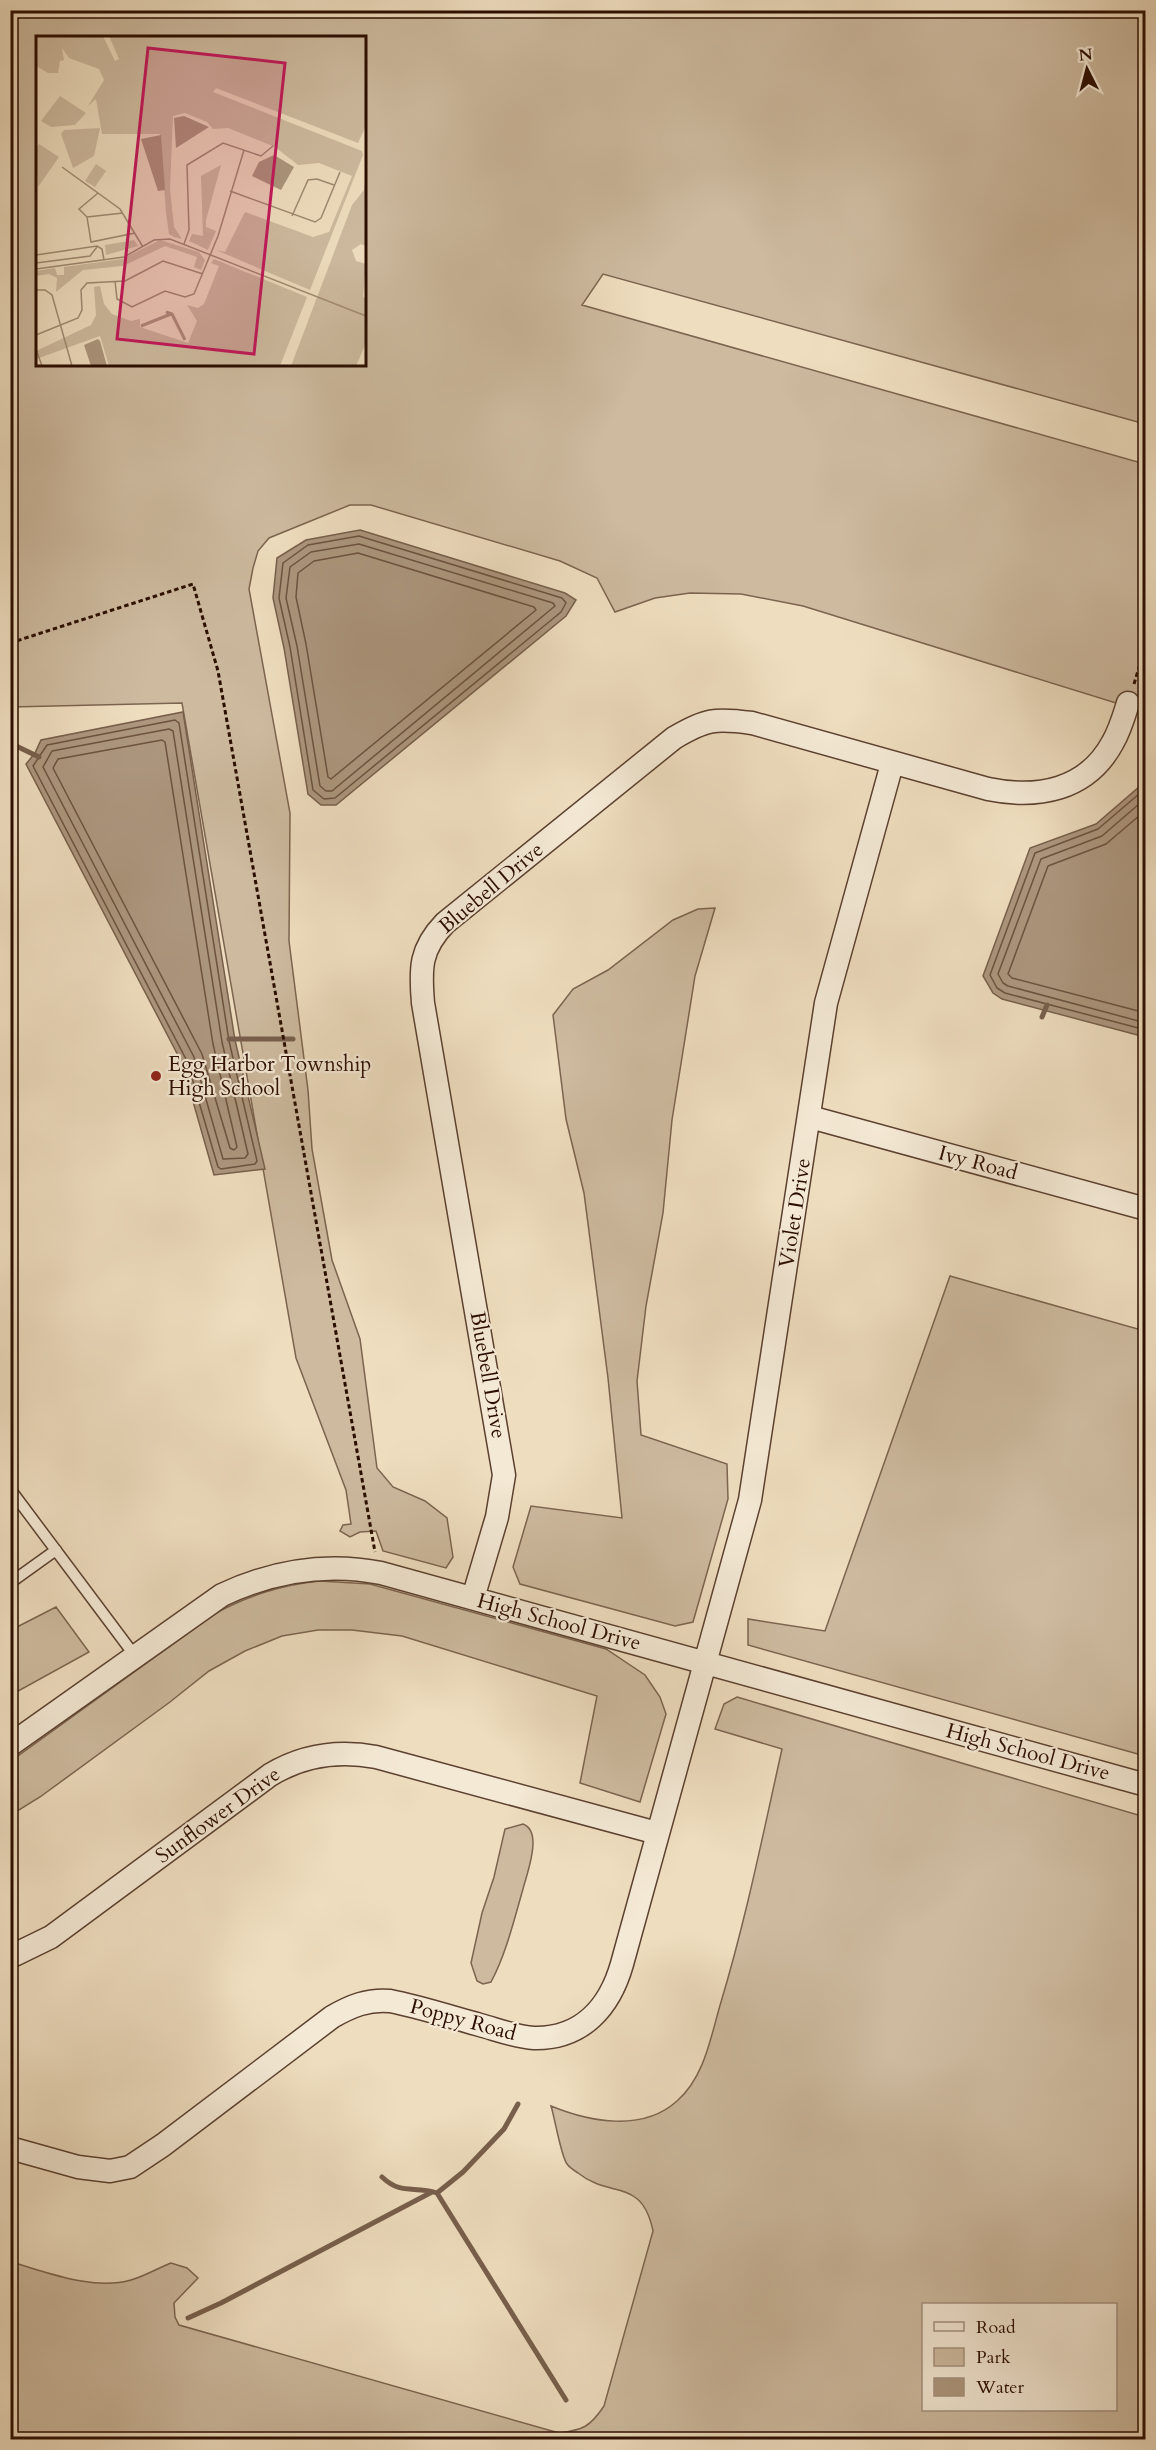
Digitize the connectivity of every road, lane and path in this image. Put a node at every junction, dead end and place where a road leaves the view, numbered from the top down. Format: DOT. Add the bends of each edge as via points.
graph roads {
  1 [pos="10,643"];
  2 [pos="1146,644"];
  3 [pos="1128,703"];
  4 [pos="892,764"];
  5 [pos="810,1117"];
  6 [pos="1146,1209"];
  7 [pos="10,1489"];
  8 [pos="56,1550"];
  9 [pos="375,1553"];
  10 [pos="10,1583"];
  11 [pos="473,1599"];
  12 [pos="135,1656"];
  13 [pos="705,1663"];
  14 [pos="10,1746"];
  15 [pos="1146,1785"];
  16 [pos="657,1833"];
  17 [pos="10,1957"];
  18 [pos="10,2148"];
  1 -- 9 [label="path" via="193,584 218,671"];
  2 -- 3 [label="path"];
  3 -- 4 [label="street, Bluebell Drive" via="1115,738 1100,760 1065,786 1036,794 1013,794"];
  4 -- 5 [label="street, Violet Drive" via="826,1004"];
  4 -- 11 [label="street, Bluebell Drive" via="752,723 707,720 674,738 445,923 431,939 420,971 423,1003 504,1474 497,1517"];
  5 -- 6 [label="street, Ivy Road"];
  5 -- 13 [label="street, Violet Drive" via="750,1500"];
  7 -- 8 [label="lane"];
  8 -- 10 [label="lane"];
  8 -- 12 [label="lane"];
  11 -- 12 [label="street, High School Drive" via="365,1570 297,1570 253,1581 222,1595"];
  11 -- 13 [label="street, High School Drive"];
  12 -- 14 [label="street, High School Drive"];
  13 -- 15 [label="street, High School Drive"];
  13 -- 16 [label="street, Poppy Road"];
  16 -- 17 [label="street, Sunflower Drive" via="376,1757 345,1753 317,1756 270,1775 51,1937"];
  16 -- 18 [label="street, Poppy Road" via="617,1983 602,2008 581,2026 533,2038 404,2004 368,2002 332,2017 130,2167 78,2167"];
}
